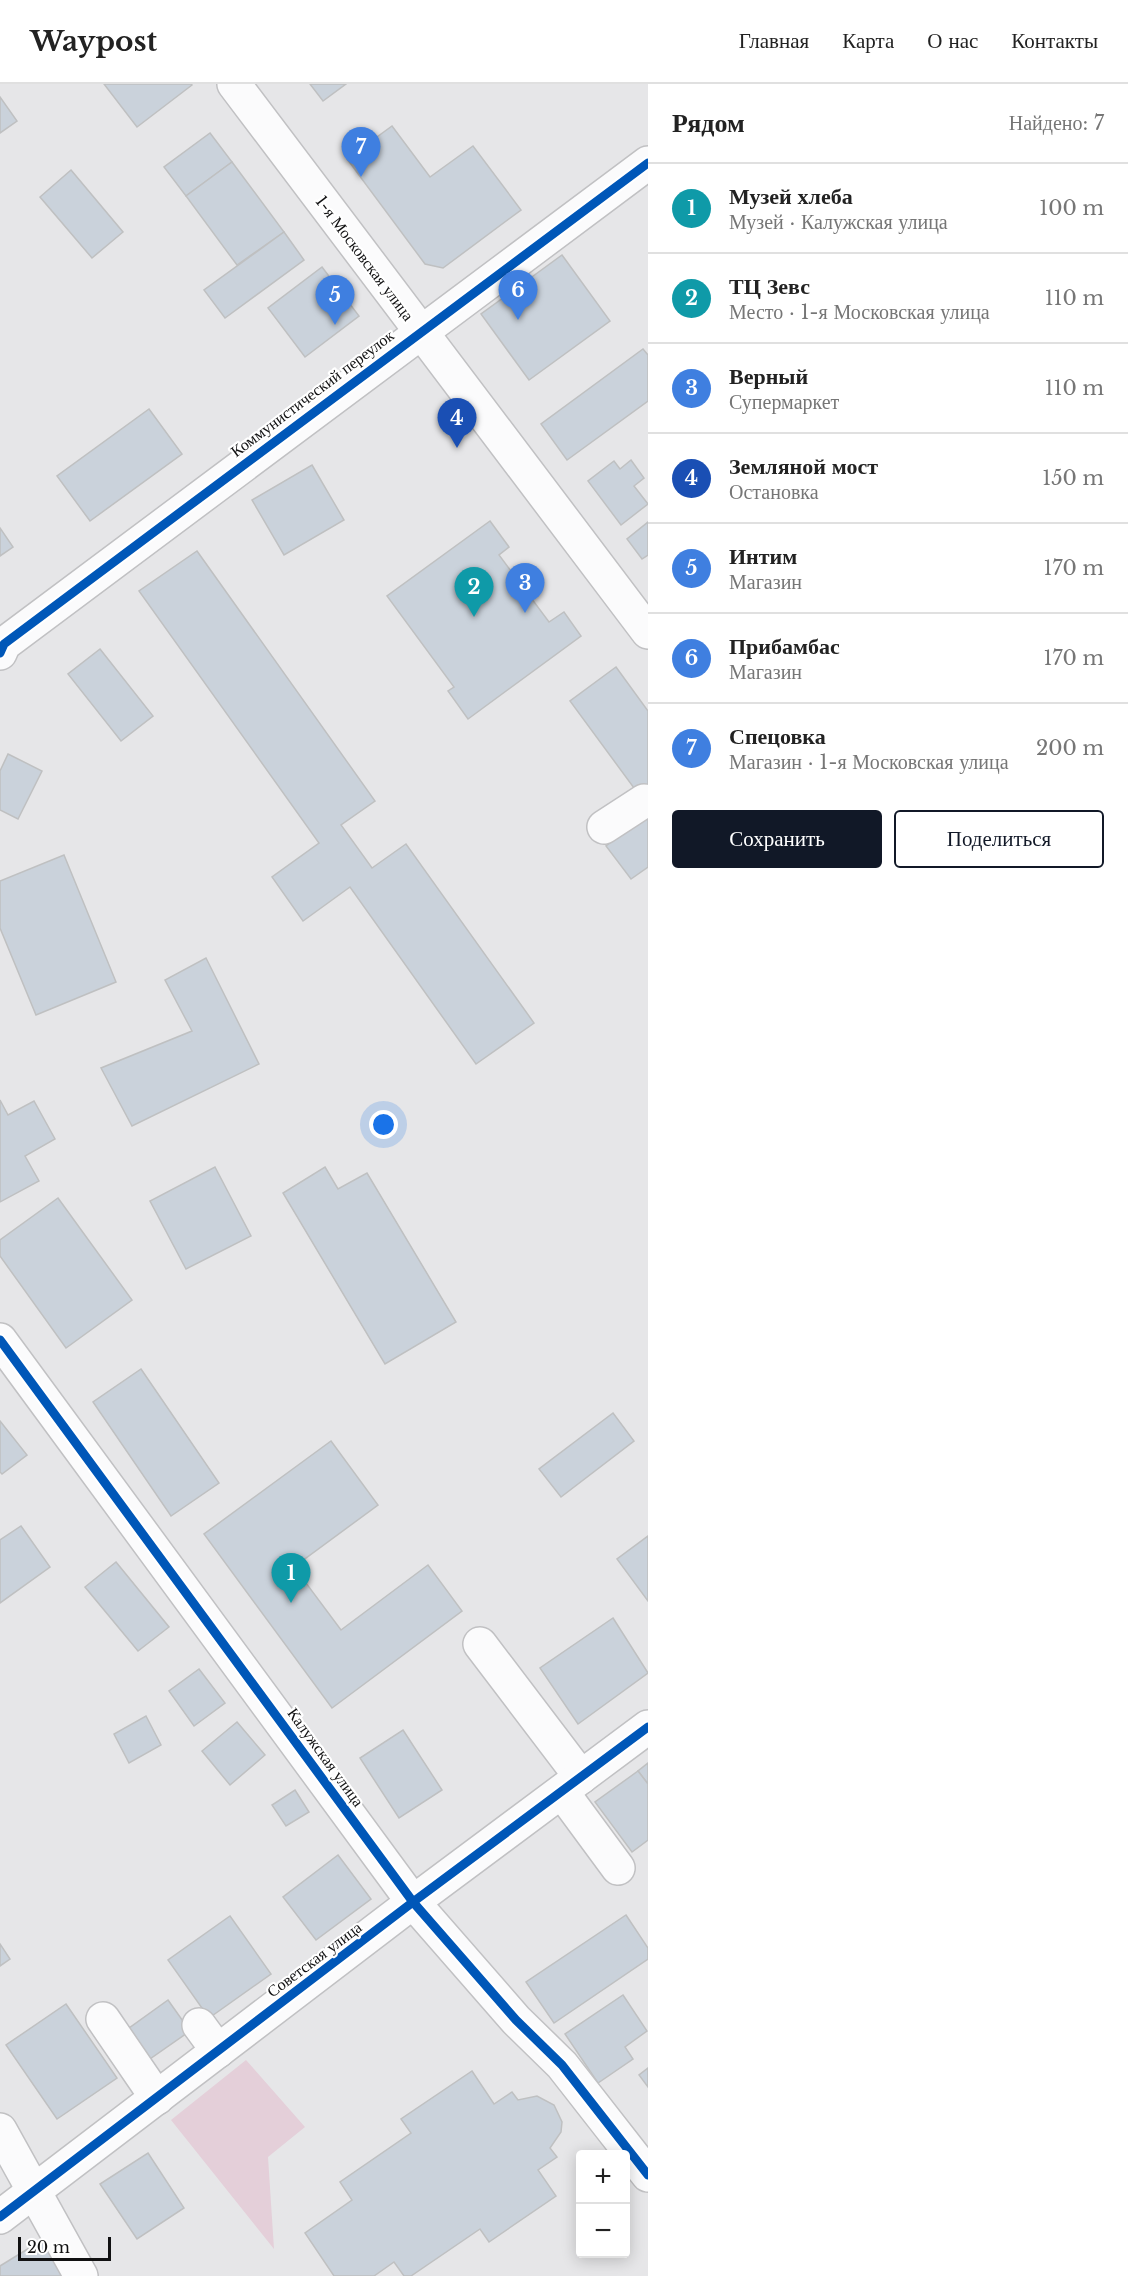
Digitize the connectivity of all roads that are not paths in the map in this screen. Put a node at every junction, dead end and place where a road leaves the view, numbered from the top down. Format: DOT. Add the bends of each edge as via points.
graph roads {
  1 [pos="234,84"];
  2 [pos="648,163"];
  3 [pos="420,331"];
  4 [pos="648,632"];
  5 [pos="0,653"];
  6 [pos="644,801"];
  7 [pos="604,827"];
  8 [pos="0,1340"];
  9 [pos="480,1644"];
  10 [pos="648,1727"];
  11 [pos="571,1784"];
  12 [pos="618,1868"];
  13 [pos="413,1902"];
  14 [pos="103,2019"];
  15 [pos="199,2025"];
  16 [pos="218,2051"];
  17 [pos="157,2098"];
  18 [pos="0,2130"];
  19 [pos="648,2175"];
  20 [pos="35,2191"];
  21 [pos="0,2217"];
  22 [pos="81,2276"];
  1 -- 3 [label="street, 1-я Московская улица"];
  2 -- 3 [label="street, Коммунистический переулок"];
  3 -- 4 [label="street, 1-я Московская улица"];
  3 -- 5 [label="street, Коммунистический переулок" via="4,644"];
  6 -- 7 [label="street"];
  8 -- 13 [label="street, Калужская улица"];
  9 -- 11 [label="street"];
  10 -- 11 [label="street, Советская улица"];
  11 -- 12 [label="street"];
  11 -- 13 [label="street, Советская улица"];
  13 -- 16 [label="street, Советская улица"];
  13 -- 19 [label="street, Калужская улица" via="491,2005 562,2065"];
  14 -- 17 [label="street"];
  15 -- 16 [label="street"];
  16 -- 17 [label="street, Советская улица"];
  17 -- 20 [label="street, Советская улица"];
  18 -- 20 [label="street"];
  20 -- 21 [label="street, Советская улица"];
  20 -- 22 [label="street"];
}
